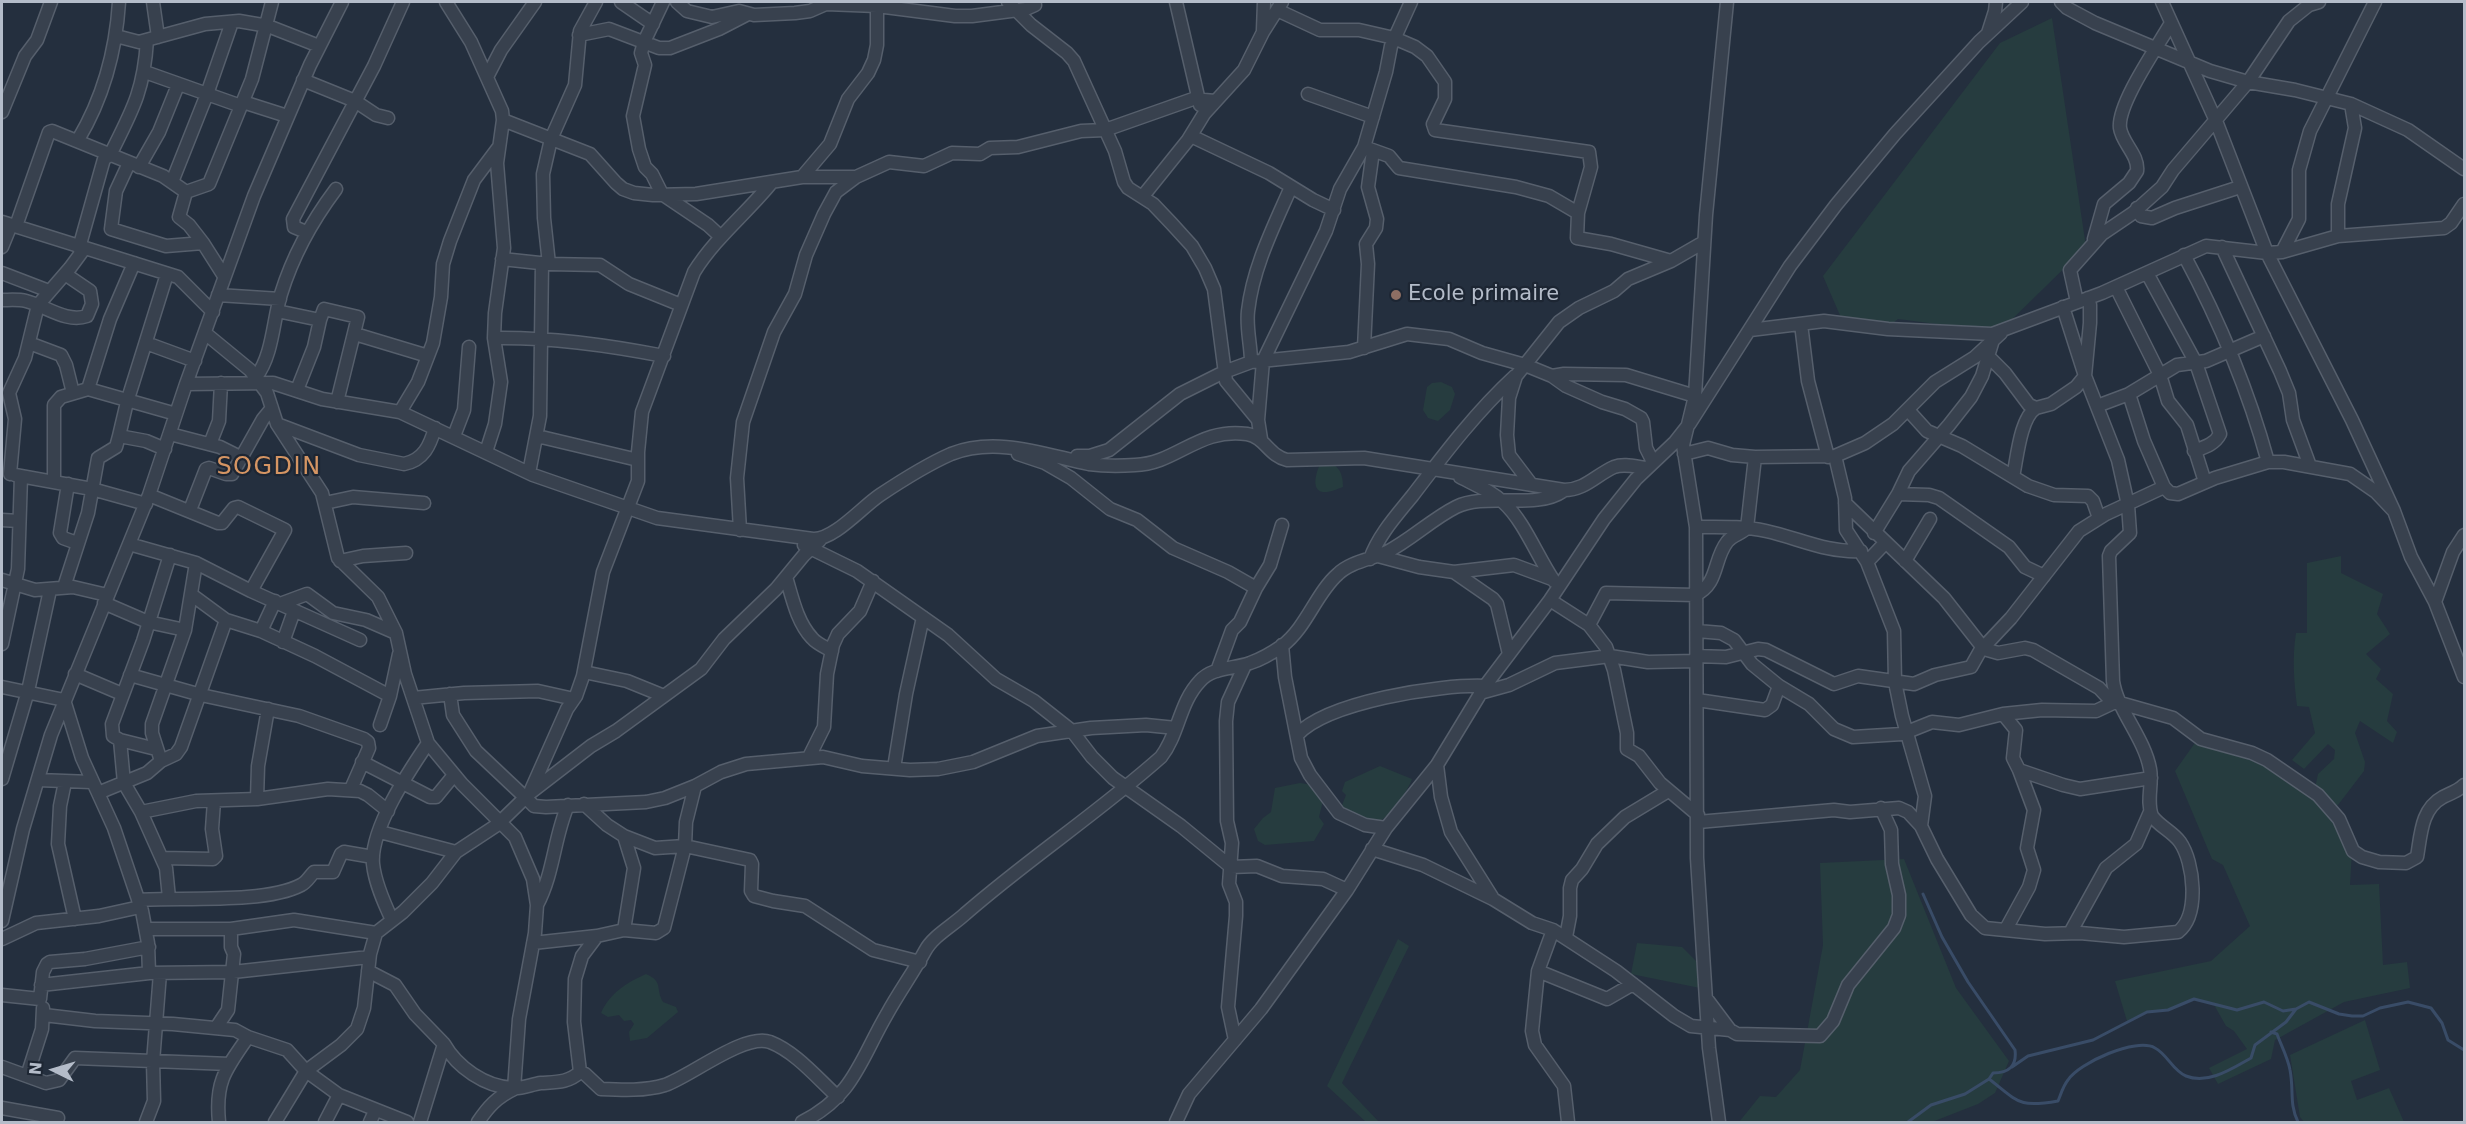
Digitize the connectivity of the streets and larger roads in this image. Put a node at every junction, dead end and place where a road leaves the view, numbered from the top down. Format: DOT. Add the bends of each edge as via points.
graph roads {
  1 [pos="51,2"];
  2 [pos="119,2"];
  3 [pos="153,2"];
  4 [pos="272,2"];
  5 [pos="342,2"];
  6 [pos="403,2"];
  7 [pos="446,2"];
  8 [pos="535,2"];
  9 [pos="596,2"];
  10 [pos="621,2"];
  11 [pos="663,2"];
  12 [pos="677,2"];
  13 [pos="1176,2"];
  14 [pos="1264,2"];
  15 [pos="1411,2"];
  16 [pos="1727,2"];
  17 [pos="1996,2"];
  18 [pos="2022,2"];
  19 [pos="2061,2"];
  20 [pos="2162,2"];
  21 [pos="2319,2"];
  22 [pos="2375,2"];
  23 [pos="1035,3"];
  24 [pos="877,4"];
  25 [pos="1012,6"];
  26 [pos="1280,6"];
  27 [pos="747,14"];
  28 [pos="232,21"];
  29 [pos="2171,23"];
  30 [pos="652,24"];
  31 [pos="267,26"];
  32 [pos="1036,29"];
  33 [pos="1263,32"];
  34 [pos="1988,34"];
  35 [pos="579,35"];
  36 [pos="116,36"];
  37 [pos="1394,38"];
  38 [pos="153,39"];
  39 [pos="644,42"];
  40 [pos="319,46"];
  41 [pos="2157,48"];
  42 [pos="2190,63"];
  43 [pos="145,72"];
  44 [pos="487,77"];
  45 [pos="303,80"];
  46 [pos="2248,82"];
  47 [pos="178,85"];
  48 [pos="207,94"];
  49 [pos="1308,94"];
  50 [pos="1200,98"];
  51 [pos="2326,99"];
  52 [pos="355,101"];
  53 [pos="1215,101"];
  54 [pos="242,104"];
  55 [pos="2351,104"];
  56 [pos="2,112"];
  57 [pos="287,116"];
  58 [pos="1372,117"];
  59 [pos="388,118"];
  60 [pos="503,120"];
  61 [pos="2216,121"];
  62 [pos="1200,122"];
  63 [pos="1105,130"];
  64 [pos="1191,136"];
  65 [pos="551,139"];
  66 [pos="78,140"];
  67 [pos="498,148"];
  68 [pos="1368,149"];
  69 [pos="110,155"];
  70 [pos="134,165"];
  71 [pos="2464,169"];
  72 [pos="802,177"];
  73 [pos="856,177"];
  74 [pos="172,182"];
  75 [pos="772,182"];
  76 [pos="1292,186"];
  77 [pos="2240,187"];
  78 [pos="336,189"];
  79 [pos="186,192"];
  80 [pos="662,194"];
  81 [pos="1143,196"];
  82 [pos="2464,204"];
  83 [pos="2137,208"];
  84 [pos="1334,210"];
  85 [pos="1578,213"];
  86 [pos="9,224"];
  87 [pos="306,232"];
  88 [pos="2338,236"];
  89 [pos="721,237"];
  90 [pos="1704,242"];
  91 [pos="203,243"];
  92 [pos="2,247"];
  93 [pos="2222,247"];
  94 [pos="82,248"];
  95 [pos="2091,248"];
  96 [pos="2282,252"];
  97 [pos="2267,253"];
  98 [pos="2184,255"];
  99 [pos="502,259"];
  100 [pos="1671,261"];
  101 [pos="134,263"];
  102 [pos="545,264"];
  103 [pos="2,273"];
  104 [pos="2147,273"];
  105 [pos="65,274"];
  106 [pos="167,274"];
  107 [pos="224,276"];
  108 [pos="2116,287"];
  109 [pos="49,291"];
  110 [pos="218,295"];
  111 [pos="2,300"];
  112 [pos="2082,300"];
  113 [pos="38,304"];
  114 [pos="279,305"];
  115 [pos="681,305"];
  116 [pos="2063,307"];
  117 [pos="213,312"];
  118 [pos="320,320"];
  119 [pos="1801,324"];
  120 [pos="1750,330"];
  121 [pos="205,333"];
  122 [pos="355,334"];
  123 [pos="1998,336"];
  124 [pos="2264,336"];
  125 [pos="494,338"];
  126 [pos="541,338"];
  127 [pos="29,343"];
  128 [pos="146,343"];
  129 [pos="469,346"];
  130 [pos="1364,348"];
  131 [pos="2231,350"];
  132 [pos="428,356"];
  133 [pos="664,356"];
  134 [pos="1989,357"];
  135 [pos="195,361"];
  136 [pos="1257,362"];
  137 [pos="2196,363"];
  138 [pos="1525,365"];
  139 [pos="1224,372"];
  140 [pos="2160,375"];
  141 [pos="1516,376"];
  142 [pos="1552,376"];
  143 [pos="2085,376"];
  144 [pos="258,379"];
  145 [pos="221,383"];
  146 [pos="186,384"];
  147 [pos="7,387"];
  148 [pos="88,389"];
  149 [pos="297,390"];
  150 [pos="73,393"];
  151 [pos="2128,394"];
  152 [pos="1695,396"];
  153 [pos="127,402"];
  154 [pos="337,402"];
  155 [pos="2097,406"];
  156 [pos="272,408"];
  157 [pos="2036,408"];
  158 [pos="1908,410"];
  159 [pos="400,412"];
  160 [pos="176,414"];
  161 [pos="1258,420"];
  162 [pos="1690,423"];
  163 [pos="277,424"];
  164 [pos="435,428"];
  165 [pos="170,434"];
  166 [pos="119,436"];
  167 [pos="454,436"];
  168 [pos="537,436"];
  169 [pos="1939,436"];
  170 [pos="1261,439"];
  171 [pos="210,444"];
  172 [pos="999,448"];
  173 [pos="165,449"];
  174 [pos="2194,451"];
  175 [pos="486,452"];
  176 [pos="1684,454"];
  177 [pos="1059,455"];
  178 [pos="1832,456"];
  179 [pos="1755,457"];
  180 [pos="242,458"];
  181 [pos="638,460"];
  182 [pos="2268,462"];
  183 [pos="1650,465"];
  184 [pos="2310,466"];
  185 [pos="1432,470"];
  186 [pos="1448,472"];
  187 [pos="529,473"];
  188 [pos="11,474"];
  189 [pos="2013,477"];
  190 [pos="54,481"];
  191 [pos="2205,482"];
  192 [pos="68,484"];
  193 [pos="1531,484"];
  194 [pos="2164,486"];
  195 [pos="92,489"];
  196 [pos="1564,490"];
  197 [pos="1898,494"];
  198 [pos="147,499"];
  199 [pos="1503,501"];
  200 [pos="325,503"];
  201 [pos="424,503"];
  202 [pos="1845,503"];
  203 [pos="2128,505"];
  204 [pos="627,508"];
  205 [pos="190,510"];
  206 [pos="2394,511"];
  207 [pos="2099,518"];
  208 [pos="1930,519"];
  209 [pos="2,520"];
  210 [pos="19,521"];
  211 [pos="1282,525"];
  212 [pos="1696,527"];
  213 [pos="1747,528"];
  214 [pos="740,530"];
  215 [pos="1874,533"];
  216 [pos="2464,535"];
  217 [pos="77,543"];
  218 [pos="1885,543"];
  219 [pos="129,544"];
  220 [pos="816,544"];
  221 [pos="406,553"];
  222 [pos="170,555"];
  223 [pos="1864,557"];
  224 [pos="1374,558"];
  225 [pos="340,561"];
  226 [pos="1905,561"];
  227 [pos="196,563"];
  228 [pos="1454,572"];
  229 [pos="2044,576"];
  230 [pos="786,577"];
  231 [pos="2,580"];
  232 [pos="873,581"];
  233 [pos="15,583"];
  234 [pos="1555,583"];
  235 [pos="64,587"];
  236 [pos="1257,588"];
  237 [pos="50,590"];
  238 [pos="252,591"];
  239 [pos="192,594"];
  240 [pos="1695,595"];
  241 [pos="105,599"];
  242 [pos="1550,600"];
  243 [pos="277,602"];
  244 [pos="2435,602"];
  245 [pos="294,610"];
  246 [pos="923,617"];
  247 [pos="226,620"];
  248 [pos="148,622"];
  249 [pos="1589,625"];
  250 [pos="185,630"];
  251 [pos="261,631"];
  252 [pos="1697,631"];
  253 [pos="396,633"];
  254 [pos="360,640"];
  255 [pos="282,642"];
  256 [pos="2,644"];
  257 [pos="1282,645"];
  258 [pos="1984,649"];
  259 [pos="400,650"];
  260 [pos="832,651"];
  261 [pos="1509,654"];
  262 [pos="1744,654"];
  263 [pos="1610,656"];
  264 [pos="1696,658"];
  265 [pos="1245,665"];
  266 [pos="1216,671"];
  267 [pos="584,672"];
  268 [pos="75,674"];
  269 [pos="130,675"];
  270 [pos="2464,677"];
  271 [pos="1895,682"];
  272 [pos="165,685"];
  273 [pos="1779,686"];
  274 [pos="2,687"];
  275 [pos="1482,689"];
  276 [pos="28,692"];
  277 [pos="122,694"];
  278 [pos="450,694"];
  279 [pos="201,695"];
  280 [pos="390,696"];
  281 [pos="664,696"];
  282 [pos="413,698"];
  283 [pos="574,699"];
  284 [pos="64,700"];
  285 [pos="1697,700"];
  286 [pos="2117,703"];
  287 [pos="268,709"];
  288 [pos="2003,714"];
  289 [pos="380,725"];
  290 [pos="1176,728"];
  291 [pos="1072,731"];
  292 [pos="1906,732"];
  293 [pos="1298,735"];
  294 [pos="120,740"];
  295 [pos="428,743"];
  296 [pos="156,749"];
  297 [pos="809,757"];
  298 [pos="161,761"];
  299 [pos="362,762"];
  300 [pos="1437,765"];
  301 [pos="894,768"];
  302 [pos="2019,770"];
  303 [pos="454,775"];
  304 [pos="2151,778"];
  305 [pos="2,779"];
  306 [pos="38,780"];
  307 [pos="65,782"];
  308 [pos="124,783"];
  309 [pos="402,783"];
  310 [pos="2464,785"];
  311 [pos="695,786"];
  312 [pos="94,788"];
  313 [pos="1127,788"];
  314 [pos="351,789"];
  315 [pos="1668,791"];
  316 [pos="528,795"];
  317 [pos="257,799"];
  318 [pos="214,801"];
  319 [pos="584,804"];
  320 [pos="568,805"];
  321 [pos="1881,808"];
  322 [pos="388,811"];
  323 [pos="141,812"];
  324 [pos="2150,812"];
  325 [pos="1698,819"];
  326 [pos="499,823"];
  327 [pos="1922,826"];
  328 [pos="1386,828"];
  329 [pos="380,832"];
  330 [pos="624,836"];
  331 [pos="685,846"];
  332 [pos="1372,849"];
  333 [pos="456,852"];
  334 [pos="373,857"];
  335 [pos="162,858"];
  336 [pos="1231,867"];
  337 [pos="6,881"];
  338 [pos="1347,890"];
  339 [pos="170,898"];
  340 [pos="1493,899"];
  341 [pos="139,904"];
  342 [pos="537,905"];
  343 [pos="75,919"];
  344 [pos="392,920"];
  345 [pos="2,921"];
  346 [pos="146,929"];
  347 [pos="231,929"];
  348 [pos="2006,929"];
  349 [pos="624,930"];
  350 [pos="1553,930"];
  351 [pos="376,933"];
  352 [pos="2070,933"];
  353 [pos="597,936"];
  354 [pos="1566,937"];
  355 [pos="2,939"];
  356 [pos="533,943"];
  357 [pos="149,947"];
  358 [pos="369,957"];
  359 [pos="920,962"];
  360 [pos="368,971"];
  361 [pos="1538,971"];
  362 [pos="232,972"];
  363 [pos="154,973"];
  364 [pos="1633,984"];
  365 [pos="41,985"];
  366 [pos="2,994"];
  367 [pos="1707,998"];
  368 [pos="40,999"];
  369 [pos="44,1015"];
  370 [pos="156,1024"];
  371 [pos="1708,1027"];
  372 [pos="216,1028"];
  373 [pos="1730,1030"];
  374 [pos="248,1037"];
  375 [pos="1235,1040"];
  376 [pos="444,1044"];
  377 [pos="153,1062"];
  378 [pos="230,1064"];
  379 [pos="2,1067"];
  380 [pos="306,1071"];
  381 [pos="580,1072"];
  382 [pos="27,1076"];
  383 [pos="514,1089"];
  384 [pos="339,1095"];
  385 [pos="838,1097"];
  386 [pos="2,1108"];
  387 [pos="373,1117"];
  388 [pos="58,1118"];
  389 [pos="146,1122"];
  390 [pos="217,1122"];
  391 [pos="275,1122"];
  392 [pos="325,1122"];
  393 [pos="407,1122"];
  394 [pos="420,1122"];
  395 [pos="478,1122"];
  396 [pos="802,1122"];
  397 [pos="1176,1122"];
  398 [pos="1568,1122"];
  399 [pos="1719,1122"];
  1 -- 56 [label="street"];
  2 -- 36 [label="street"];
  3 -- 38 [label="street"];
  4 -- 31 [label="street"];
  5 -- 40 [label="street"];
  6 -- 52 [label="street"];
  7 -- 44 [label="street"];
  8 -- 44 [label="street"];
  9 -- 35 [label="street"];
  10 -- 30 [label="street"];
  11 -- 30 [label="street"];
  12 -- 27 [label="street" via="687,11 705,16 739,11"];
  13 -- 50 [label="street"];
  14 -- 33 [label="street"];
  15 -- 37 [label="street"];
  16 -- 90 [label="street"];
  17 -- 34 [label="street"];
  18 -- 34 [label="street"];
  19 -- 41 [label="street" via="2095,23"];
  20 -- 29 [label="street"];
  21 -- 46 [label="street" via="2308,5 2289,21"];
  22 -- 51 [label="street"];
  23 -- 25 [label="street"];
  23 -- 32 [label="street"];
  24 -- 25 [label="street" via="955,16"];
  24 -- 27 [label="street" via="826,4 795,13"];
  24 -- 72 [label="street" via="874,60 848,99 830,144"];
  25 -- 32 [label="street"];
  26 -- 33 [label="street"];
  26 -- 37 [label="street" via="1320,30 1359,30"];
  27 -- 39 [label="street" via="678,46 659,48"];
  28 -- 31 [label="street"];
  28 -- 38 [label="street" via="205,24"];
  28 -- 48 [label="street"];
  29 -- 41 [label="street"];
  29 -- 42 [label="street"];
  30 -- 39 [label="street"];
  31 -- 40 [label="street"];
  31 -- 54 [label="street"];
  32 -- 63 [label="street" via="1074,61"];
  33 -- 53 [label="street" via="1244,70"];
  34 -- 120 [label="street" via="1895,134 1836,206 1790,266"];
  35 -- 39 [label="street" via="609,29"];
  35 -- 65 [label="street" via="572,94"];
  36 -- 38 [label="street" via="139,42"];
  36 -- 66 [label="street" via="99,99"];
  37 -- 58 [label="street"];
  37 -- 85 [label="street" via="1415,46 1427,56 1444,82 1444,99 1433,126 1435,130 1589,152 1591,167"];
  38 -- 43 [label="street"];
  39 -- 80 [label="street" via="641,53 645,66 633,116 641,159"];
  40 -- 45 [label="street"];
  41 -- 42 [label="street"];
  41 -- 95 [label="street" via="2128,96 2120,123 2137,171 2104,204"];
  42 -- 46 [label="street"];
  42 -- 61 [label="street"];
  43 -- 47 [label="street"];
  43 -- 69 [label="street" via="132,113"];
  44 -- 60 [label="street"];
  45 -- 52 [label="street"];
  45 -- 57 [label="street"];
  46 -- 51 [label="street"];
  46 -- 61 [label="street"];
  47 -- 48 [label="street"];
  47 -- 70 [label="street" via="159,132"];
  48 -- 54 [label="street"];
  48 -- 74 [label="street"];
  49 -- 58 [label="street"];
  50 -- 53 [label="street"];
  50 -- 62 [label="street"];
  50 -- 63 [label="street"];
  51 -- 55 [label="street"];
  51 -- 96 [label="street" via="2310,131 2300,166 2300,219"];
  52 -- 59 [label="street"];
  52 -- 87 [label="street" via="293,219 294,226"];
  53 -- 62 [label="street"];
  54 -- 57 [label="street"];
  54 -- 79 [label="street" via="209,184"];
  55 -- 71 [label="street" via="2408,130"];
  55 -- 88 [label="street" via="2355,128 2338,204"];
  57 -- 107 [label="street"];
  58 -- 68 [label="street"];
  60 -- 65 [label="street"];
  60 -- 67 [label="street"];
  61 -- 77 [label="street"];
  61 -- 83 [label="street" via="2162,187"];
  62 -- 64 [label="street"];
  63 -- 73 [label="street" via="1082,131 1018,147 990,148 980,154 952,153 924,166 889,162"];
  63 -- 81 [label="street" via="1124,182"];
  64 -- 76 [label="street"];
  64 -- 81 [label="street"];
  65 -- 80 [label="street" via="590,154 623,189"];
  65 -- 102 [label="street" via="543,174"];
  66 -- 69 [label="street"];
  66 -- 86 [label="street" via="49,132"];
  67 -- 99 [label="street"];
  67 -- 132 [label="street" via="474,180 450,241"];
  68 -- 84 [label="street" via="1340,189"];
  68 -- 85 [label="street" via="1389,156 1399,168 1516,187 1549,196"];
  68 -- 130 [label="street" via="1368,187 1377,219 1366,244"];
  69 -- 70 [label="street"];
  69 -- 94 [label="street" via="104,159"];
  70 -- 74 [label="street"];
  70 -- 91 [label="street" via="116,191 111,229 166,246"];
  72 -- 73 [label="street"];
  72 -- 75 [label="street"];
  73 -- 214 [label="street" via="836,192 824,214 795,294 774,332 743,422 737,478"];
  74 -- 79 [label="street"];
  75 -- 80 [label="street" via="710,193"];
  75 -- 89 [label="street"];
  76 -- 84 [label="street"];
  76 -- 136 [label="street" via="1264,249 1251,294 1247,321"];
  77 -- 83 [label="street" via="2152,218 2141,216"];
  77 -- 97 [label="street"];
  78 -- 87 [label="street"];
  79 -- 91 [label="street" via="180,217"];
  80 -- 89 [label="street"];
  81 -- 139 [label="street" via="1192,246 1212,282"];
  82 -- 88 [label="street" via="2444,228"];
  83 -- 95 [label="street" via="2102,234"];
  84 -- 136 [label="street"];
  85 -- 100 [label="street" via="1578,238"];
  86 -- 92 [label="street"];
  86 -- 94 [label="street"];
  87 -- 114 [label="street"];
  88 -- 96 [label="street"];
  89 -- 115 [label="street" via="705,253"];
  90 -- 100 [label="street"];
  90 -- 152 [label="street"];
  91 -- 107 [label="street"];
  93 -- 97 [label="street"];
  93 -- 98 [label="street" via="2206,246"];
  93 -- 124 [label="street"];
  94 -- 101 [label="street"];
  94 -- 105 [label="street"];
  95 -- 112 [label="street" via="2070,270"];
  96 -- 97 [label="street"];
  97 -- 206 [label="street"];
  98 -- 104 [label="street"];
  98 -- 131 [label="street"];
  99 -- 102 [label="street"];
  99 -- 125 [label="street"];
  100 -- 138 [label="street" via="1628,279 1559,322"];
  101 -- 106 [label="street"];
  101 -- 148 [label="street" via="110,319"];
  102 -- 115 [label="street" via="600,265 629,284"];
  102 -- 126 [label="street"];
  103 -- 109 [label="street"];
  104 -- 108 [label="street"];
  104 -- 137 [label="street"];
  105 -- 109 [label="street"];
  105 -- 113 [label="street" via="90,291 87,316 69,317"];
  106 -- 117 [label="street" via="178,278"];
  106 -- 128 [label="street"];
  107 -- 110 [label="street"];
  108 -- 112 [label="street"];
  108 -- 140 [label="street"];
  109 -- 113 [label="street"];
  110 -- 114 [label="street"];
  110 -- 117 [label="street"];
  111 -- 113 [label="street"];
  112 -- 116 [label="street"];
  112 -- 143 [label="street" via="2090,305"];
  113 -- 127 [label="street"];
  114 -- 118 [label="street"];
  114 -- 144 [label="street"];
  115 -- 133 [label="street"];
  116 -- 123 [label="street" via="2020,322"];
  116 -- 143 [label="street"];
  117 -- 121 [label="street"];
  118 -- 122 [label="street" via="324,309 357,316"];
  118 -- 149 [label="street"];
  119 -- 120 [label="street"];
  119 -- 123 [label="street" via="1824,321"];
  119 -- 178 [label="street" via="1808,381"];
  120 -- 162 [label="street"];
  121 -- 135 [label="street"];
  121 -- 144 [label="street"];
  122 -- 132 [label="street"];
  122 -- 154 [label="street"];
  123 -- 134 [label="street"];
  123 -- 158 [label="street" via="1975,357 1935,382"];
  124 -- 131 [label="street"];
  124 -- 184 [label="street" via="2289,393 2293,420"];
  125 -- 126 [label="street"];
  125 -- 175 [label="street" via="501,382"];
  126 -- 133 [label="street"];
  126 -- 168 [label="street"];
  127 -- 147 [label="street"];
  127 -- 150 [label="street" via="62,357"];
  128 -- 135 [label="street"];
  128 -- 153 [label="street"];
  129 -- 167 [label="street" via="464,410"];
  130 -- 136 [label="street" via="1338,355"];
  130 -- 138 [label="street" via="1407,334 1431,335"];
  131 -- 137 [label="street"];
  131 -- 182 [label="street"];
  132 -- 159 [label="street"];
  133 -- 181 [label="street" via="642,412"];
  134 -- 157 [label="street" via="2029,405"];
  134 -- 169 [label="street" via="1971,397"];
  135 -- 146 [label="street"];
  136 -- 139 [label="street"];
  136 -- 161 [label="street"];
  137 -- 140 [label="street" via="2177,365"];
  137 -- 174 [label="street" via="2220,434 2217,440"];
  138 -- 141 [label="street"];
  138 -- 142 [label="street"];
  139 -- 161 [label="street" via="1233,392"];
  139 -- 177 [label="street" via="1180,394 1109,450 1090,456"];
  140 -- 151 [label="street"];
  140 -- 174 [label="street" via="2168,401 2187,425"];
  141 -- 185 [label="street" via="1469,422"];
  141 -- 193 [label="street" via="1509,398 1509,455"];
  142 -- 152 [label="street" via="1626,375"];
  142 -- 183 [label="street" via="1566,386 1641,418"];
  143 -- 155 [label="street"];
  143 -- 157 [label="street" via="2051,404"];
  144 -- 145 [label="street"];
  144 -- 149 [label="street"];
  144 -- 156 [label="street"];
  145 -- 146 [label="street"];
  145 -- 171 [label="street" via="219,421"];
  146 -- 160 [label="street"];
  147 -- 188 [label="street" via="15,419"];
  148 -- 150 [label="street"];
  148 -- 153 [label="street"];
  149 -- 154 [label="street"];
  150 -- 190 [label="street" via="61,397 54,405"];
  151 -- 155 [label="street"];
  151 -- 194 [label="street"];
  152 -- 162 [label="street"];
  153 -- 160 [label="street"];
  153 -- 166 [label="street"];
  154 -- 159 [label="street"];
  155 -- 203 [label="street" via="2118,460"];
  156 -- 163 [label="street"];
  156 -- 180 [label="street"];
  157 -- 189 [label="street" via="2025,421"];
  158 -- 169 [label="street" via="1923,428"];
  158 -- 178 [label="street" via="1876,436"];
  159 -- 164 [label="street"];
  160 -- 165 [label="street"];
  161 -- 170 [label="street"];
  162 -- 176 [label="street"];
  162 -- 183 [label="street"];
  163 -- 164 [label="street" via="359,455 404,465 427,450"];
  163 -- 200 [label="street" via="313,476"];
  164 -- 167 [label="street"];
  165 -- 171 [label="street"];
  165 -- 173 [label="street"];
  166 -- 173 [label="street"];
  166 -- 195 [label="street" via="116,447 98,458"];
  167 -- 175 [label="street"];
  168 -- 181 [label="street"];
  168 -- 187 [label="street"];
  169 -- 189 [label="street"];
  169 -- 197 [label="street" via="1909,471"];
  170 -- 177 [label="street" via="1249,434 1207,436 1158,460 1135,465 1091,464"];
  170 -- 185 [label="street" via="1276,458 1287,460 1364,458"];
  171 -- 180 [label="street"];
  172 -- 177 [label="street"];
  172 -- 220 [label="street" via="952,454 878,496"];
  172 -- 236 [label="street" via="1045,463 1110,509 1137,520 1173,548"];
  173 -- 198 [label="street"];
  174 -- 191 [label="street"];
  175 -- 187 [label="street"];
  176 -- 179 [label="street" via="1708,448"];
  176 -- 212 [label="street"];
  178 -- 179 [label="street"];
  178 -- 202 [label="street"];
  179 -- 213 [label="street"];
  180 -- 205 [label="street" via="230,475 206,469"];
  181 -- 204 [label="street" via="638,481"];
  182 -- 184 [label="street"];
  182 -- 191 [label="street"];
  183 -- 196 [label="street" via="1615,467 1582,488"];
  183 -- 234 [label="street"];
  184 -- 206 [label="street" via="2350,474"];
  185 -- 186 [label="street"];
  185 -- 224 [label="street" via="1388,525"];
  186 -- 193 [label="street"];
  186 -- 199 [label="street"];
  187 -- 204 [label="street"];
  188 -- 190 [label="street"];
  188 -- 210 [label="street"];
  189 -- 207 [label="street" via="2054,495 2088,496"];
  190 -- 192 [label="street"];
  191 -- 194 [label="street" via="2178,494 2170,494"];
  192 -- 195 [label="street"];
  192 -- 217 [label="street" via="60,533"];
  193 -- 196 [label="street"];
  194 -- 203 [label="street"];
  195 -- 198 [label="street"];
  195 -- 217 [label="street"];
  196 -- 199 [label="street" via="1532,500"];
  197 -- 215 [label="street"];
  197 -- 229 [label="street" via="1939,498 2009,547 2025,567"];
  198 -- 205 [label="street"];
  198 -- 219 [label="street"];
  199 -- 224 [label="street" via="1457,506"];
  199 -- 234 [label="street"];
  200 -- 201 [label="street" via="353,497"];
  200 -- 225 [label="street"];
  202 -- 215 [label="street"];
  202 -- 223 [label="street" via="1846,530"];
  203 -- 207 [label="street"];
  203 -- 286 [label="street" via="2130,533 2109,556"];
  204 -- 214 [label="street" via="657,518"];
  204 -- 267 [label="street" via="603,572"];
  205 -- 238 [label="street" via="220,523 238,507 285,530"];
  206 -- 244 [label="street" via="2411,557"];
  207 -- 229 [label="street" via="2079,531"];
  208 -- 226 [label="street"];
  209 -- 210 [label="street"];
  210 -- 233 [label="street"];
  211 -- 236 [label="street" via="1270,565"];
  212 -- 213 [label="street"];
  212 -- 240 [label="street"];
  213 -- 223 [label="street"];
  213 -- 240 [label="street" via="1728,541 1713,580"];
  214 -- 220 [label="street"];
  215 -- 218 [label="street"];
  216 -- 244 [label="street" via="2453,552"];
  217 -- 235 [label="street"];
  218 -- 223 [label="street"];
  218 -- 226 [label="street"];
  219 -- 222 [label="street"];
  219 -- 241 [label="street"];
  220 -- 230 [label="street"];
  220 -- 232 [label="street"];
  221 -- 225 [label="street"];
  222 -- 227 [label="street"];
  222 -- 248 [label="street"];
  223 -- 271 [label="street" via="1894,631"];
  224 -- 228 [label="street"];
  224 -- 257 [label="street" via="1338,573"];
  225 -- 253 [label="street" via="378,597"];
  226 -- 258 [label="street" via="1944,598"];
  227 -- 238 [label="street"];
  227 -- 239 [label="street"];
  228 -- 234 [label="street" via="1514,565"];
  228 -- 261 [label="street" via="1497,604"];
  229 -- 258 [label="street"];
  230 -- 260 [label="street" via="807,632"];
  230 -- 281 [label="street" via="724,639 701,669"];
  231 -- 233 [label="street"];
  232 -- 246 [label="street"];
  232 -- 260 [label="street" via="860,611 838,634"];
  233 -- 237 [label="street"];
  233 -- 256 [label="street"];
  234 -- 242 [label="street"];
  235 -- 237 [label="street"];
  235 -- 241 [label="street" via="88,589"];
  236 -- 266 [label="street" via="1232,630"];
  237 -- 276 [label="street"];
  238 -- 243 [label="street"];
  239 -- 247 [label="street"];
  239 -- 250 [label="street"];
  240 -- 249 [label="street" via="1606,593"];
  240 -- 252 [label="street"];
  241 -- 248 [label="street"];
  241 -- 268 [label="street"];
  242 -- 249 [label="street"];
  242 -- 261 [label="street"];
  243 -- 245 [label="street"];
  243 -- 251 [label="street"];
  243 -- 253 [label="street" via="307,594 333,613 366,620"];
  244 -- 270 [label="street"];
  245 -- 254 [label="street"];
  245 -- 255 [label="street"];
  246 -- 291 [label="street" via="996,679 1034,701"];
  246 -- 301 [label="street"];
  247 -- 251 [label="street"];
  247 -- 279 [label="street"];
  248 -- 250 [label="street"];
  248 -- 269 [label="street"];
  249 -- 263 [label="street"];
  250 -- 272 [label="street"];
  251 -- 255 [label="street"];
  252 -- 262 [label="street" via="1728,636"];
  252 -- 264 [label="street"];
  253 -- 259 [label="street"];
  255 -- 280 [label="street"];
  257 -- 265 [label="street"];
  257 -- 293 [label="street"];
  258 -- 271 [label="street" via="1971,667 1914,684"];
  258 -- 286 [label="street" via="1998,653 2033,650 2099,688"];
  259 -- 280 [label="street"];
  259 -- 282 [label="street"];
  260 -- 297 [label="street" via="824,727"];
  261 -- 275 [label="street"];
  262 -- 264 [label="street"];
  262 -- 271 [label="street" via="1758,649 1769,651 1831,684 1858,676"];
  262 -- 273 [label="street"];
  263 -- 264 [label="street" via="1648,662"];
  263 -- 275 [label="street" via="1550,664 1509,685"];
  263 -- 315 [label="street" via="1627,733 1626,747 1639,756"];
  264 -- 285 [label="street"];
  265 -- 266 [label="street"];
  265 -- 336 [label="street" via="1228,702 1226,721"];
  266 -- 290 [label="street" via="1192,689"];
  267 -- 281 [label="street" via="627,681"];
  267 -- 283 [label="street"];
  268 -- 277 [label="street"];
  268 -- 284 [label="street"];
  269 -- 272 [label="street"];
  269 -- 277 [label="street"];
  271 -- 292 [label="street"];
  272 -- 279 [label="street"];
  272 -- 296 [label="street" via="152,724"];
  273 -- 285 [label="street" via="1772,705 1765,710"];
  273 -- 292 [label="street" via="1803,699 1827,724 1847,736"];
  274 -- 276 [label="street"];
  275 -- 293 [label="street" via="1448,686 1366,703 1317,720"];
  275 -- 300 [label="street"];
  276 -- 284 [label="street"];
  276 -- 305 [label="street"];
  277 -- 294 [label="street" via="112,730"];
  278 -- 282 [label="street"];
  278 -- 283 [label="street" via="538,691"];
  278 -- 316 [label="street" via="453,716 476,751"];
  279 -- 287 [label="street"];
  279 -- 298 [label="street" via="185,742 176,754"];
  280 -- 289 [label="street"];
  281 -- 316 [label="street"];
  282 -- 295 [label="street"];
  283 -- 316 [label="street"];
  284 -- 306 [label="street"];
  284 -- 312 [label="street"];
  285 -- 325 [label="street"];
  286 -- 288 [label="street" via="2096,711"];
  286 -- 304 [label="street" via="2144,750"];
  286 -- 310 [label="street" via="2173,718 2201,739 2267,760 2318,795 2339,819 2354,850 2374,861 2413,860 2427,810"];
  287 -- 299 [label="street" via="364,739 369,745"];
  287 -- 317 [label="street" via="258,766"];
  288 -- 292 [label="street" via="1959,725 1932,722"];
  288 -- 302 [label="street" via="2016,730 2013,758"];
  290 -- 291 [label="street" via="1146,725"];
  290 -- 313 [label="street" via="1161,757"];
  291 -- 301 [label="street" via="1030,737 973,762 938,769"];
  291 -- 313 [label="street" via="1092,757"];
  292 -- 327 [label="street" via="1925,796"];
  293 -- 328 [label="street" via="1301,758 1339,813 1365,825"];
  294 -- 296 [label="street"];
  294 -- 308 [label="street"];
  295 -- 303 [label="street"];
  295 -- 309 [label="street"];
  296 -- 298 [label="street"];
  297 -- 301 [label="street"];
  297 -- 311 [label="street" via="735,766"];
  298 -- 308 [label="street" via="147,773"];
  299 -- 309 [label="street"];
  299 -- 314 [label="street"];
  300 -- 328 [label="street"];
  300 -- 340 [label="street" via="1451,832"];
  302 -- 304 [label="street" via="2080,789"];
  302 -- 348 [label="street" via="2034,810 2027,848 2034,870"];
  303 -- 309 [label="street" via="436,797"];
  303 -- 326 [label="street"];
  304 -- 324 [label="street"];
  306 -- 307 [label="street"];
  306 -- 337 [label="street"];
  307 -- 312 [label="street"];
  307 -- 343 [label="street" via="58,844"];
  308 -- 312 [label="street"];
  308 -- 323 [label="street"];
  309 -- 322 [label="street"];
  311 -- 319 [label="street" via="646,802"];
  311 -- 331 [label="street"];
  312 -- 341 [label="street" via="114,828"];
  313 -- 336 [label="street"];
  313 -- 359 [label="street" via="998,885 932,941"];
  314 -- 317 [label="street"];
  314 -- 322 [label="street" via="368,795"];
  315 -- 325 [label="street"];
  315 -- 354 [label="street" via="1625,817 1597,844 1572,879"];
  316 -- 320 [label="street" via="534,806"];
  316 -- 326 [label="street"];
  317 -- 318 [label="street"];
  318 -- 323 [label="street"];
  318 -- 335 [label="street" via="212,829 216,856"];
  319 -- 320 [label="street"];
  319 -- 330 [label="street"];
  320 -- 342 [label="street" via="551,870"];
  321 -- 325 [label="street"];
  321 -- 327 [label="street" via="1904,809"];
  321 -- 373 [label="street" via="1891,830 1899,915 1894,928 1848,985 1831,1024 1817,1037 1737,1034"];
  322 -- 329 [label="street"];
  323 -- 335 [label="street"];
  324 -- 352 [label="street" via="2136,844 2106,868"];
  324 -- 352 [label="street" via="2156,822 2178,839 2191,868 2190,909 2183,928 2169,934 2124,937"];
  325 -- 367 [label="street"];
  326 -- 333 [label="street"];
  326 -- 342 [label="street" via="515,837 533,879"];
  327 -- 348 [label="street" via="1937,859 1978,924"];
  328 -- 332 [label="street"];
  329 -- 333 [label="street"];
  329 -- 334 [label="street"];
  330 -- 331 [label="street" via="654,848"];
  330 -- 349 [label="street" via="634,863"];
  331 -- 349 [label="street" via="664,928 656,933"];
  331 -- 359 [label="street" via="750,861 754,896 805,906 873,950"];
  332 -- 338 [label="street"];
  332 -- 340 [label="street" via="1423,865"];
  333 -- 344 [label="street" via="432,883"];
  334 -- 339 [label="street" via="344,852 333,872 314,872 307,881 287,891 262,896"];
  334 -- 344 [label="street" via="375,875"];
  335 -- 339 [label="street"];
  336 -- 338 [label="street" via="1257,866 1282,876 1323,879"];
  336 -- 375 [label="street" via="1229,884 1236,916 1228,1007"];
  337 -- 345 [label="street"];
  338 -- 375 [label="street"];
  339 -- 341 [label="street"];
  340 -- 350 [label="street" via="1532,923"];
  341 -- 343 [label="street"];
  341 -- 346 [label="street"];
  342 -- 356 [label="street"];
  343 -- 355 [label="street" via="36,923"];
  344 -- 351 [label="street"];
  346 -- 347 [label="street"];
  346 -- 357 [label="street"];
  347 -- 351 [label="street" via="294,920"];
  347 -- 362 [label="street"];
  348 -- 352 [label="street"];
  349 -- 353 [label="street"];
  350 -- 354 [label="street"];
  350 -- 361 [label="street"];
  351 -- 358 [label="street"];
  353 -- 356 [label="street"];
  353 -- 381 [label="street" via="582,956 575,979 574,1022"];
  354 -- 364 [label="street"];
  356 -- 383 [label="street" via="519,1019"];
  357 -- 363 [label="street"];
  357 -- 365 [label="street" via="50,962"];
  358 -- 360 [label="street"];
  358 -- 362 [label="street"];
  359 -- 385 [label="street" via="886,1015 853,1080"];
  360 -- 376 [label="street" via="395,985 415,1014"];
  360 -- 380 [label="street" via="357,1029"];
  361 -- 364 [label="street" via="1608,999"];
  361 -- 398 [label="street" via="1533,1037 1564,1086"];
  362 -- 363 [label="street"];
  362 -- 372 [label="street" via="228,1010"];
  363 -- 365 [label="street"];
  363 -- 370 [label="street" via="160,994"];
  364 -- 371 [label="street" via="1686,1023 1696,1028"];
  365 -- 368 [label="street"];
  366 -- 368 [label="street"];
  367 -- 371 [label="street"];
  367 -- 373 [label="street"];
  368 -- 369 [label="street"];
  369 -- 370 [label="street"];
  369 -- 382 [label="street"];
  370 -- 372 [label="street"];
  370 -- 377 [label="street"];
  371 -- 373 [label="street"];
  371 -- 399 [label="street"];
  372 -- 374 [label="street" via="235,1030"];
  374 -- 378 [label="street"];
  374 -- 380 [label="street" via="287,1050"];
  375 -- 397 [label="street" via="1189,1094"];
  376 -- 383 [label="street" via="457,1064 470,1073"];
  376 -- 394 [label="street"];
  377 -- 378 [label="street"];
  377 -- 382 [label="street" via="75,1058 59,1080 46,1083"];
  377 -- 389 [label="street" via="154,1101"];
  378 -- 390 [label="street" via="218,1089"];
  379 -- 382 [label="street"];
  380 -- 384 [label="street"];
  380 -- 391 [label="street"];
  381 -- 383 [label="street" via="568,1081"];
  381 -- 385 [label="street" via="601,1089 653,1088 680,1079 711,1059 758,1041 770,1042 789,1053"];
  383 -- 395 [label="street" via="500,1096"];
  384 -- 387 [label="street"];
  384 -- 392 [label="street"];
  385 -- 396 [label="street"];
  386 -- 388 [label="street"];
  387 -- 393 [label="street"];
}
